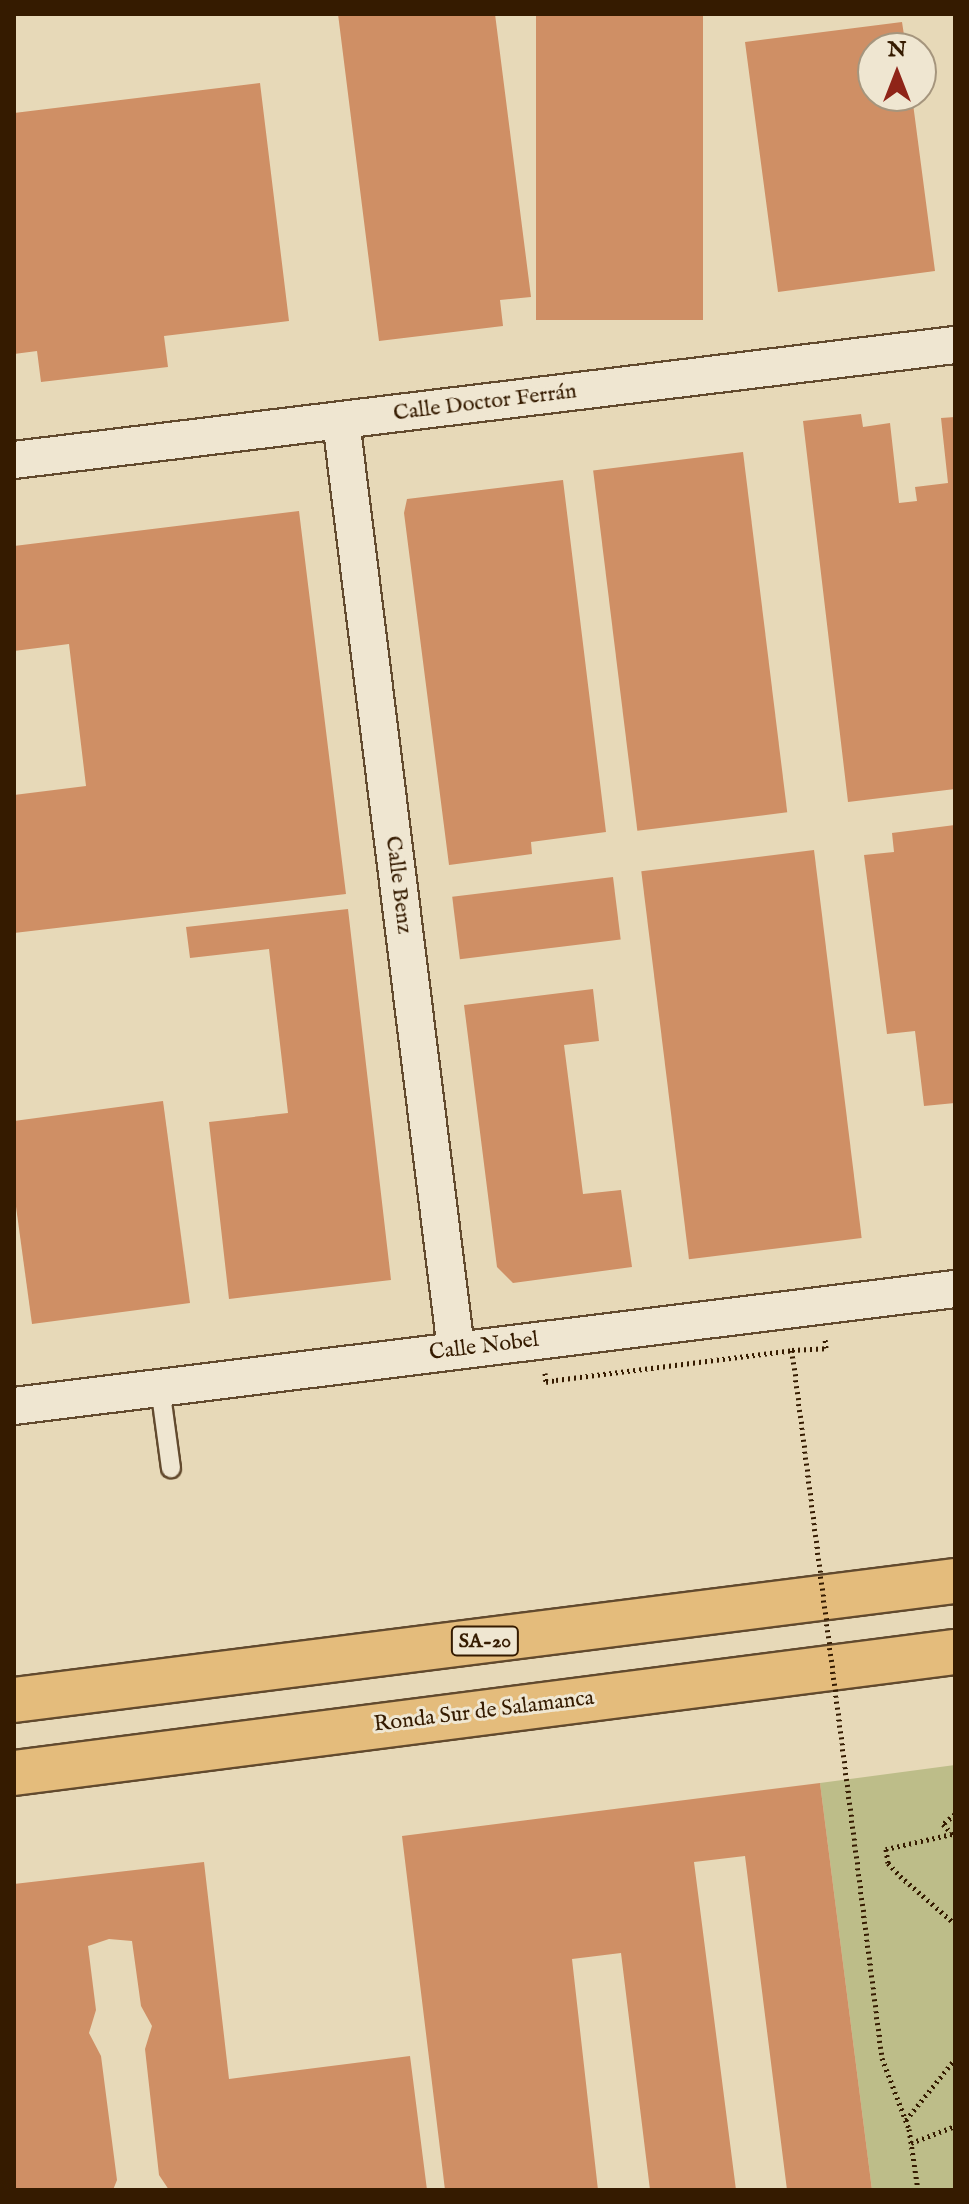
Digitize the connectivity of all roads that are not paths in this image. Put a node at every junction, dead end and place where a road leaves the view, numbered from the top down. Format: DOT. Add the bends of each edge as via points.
graph roads {
  1 [pos="955,345"];
  2 [pos="341,421"];
  3 [pos="14,460"];
  4 [pos="955,1289"];
  5 [pos="456,1350"];
  6 [pos="160,1387"];
  7 [pos="14,1406"];
  8 [pos="171,1468"];
  9 [pos="955,1581"];
  10 [pos="460,1645"];
  11 [pos="955,1652"];
  12 [pos="14,1669"];
  13 [pos="14,1700"];
  14 [pos="484,1712"];
  15 [pos="14,1773"];
  16 [pos="14,1803"];
  1 -- 2 [label="street, Calle Doctor Ferrán"];
  2 -- 3 [label="street, Calle Doctor Ferrán"];
  2 -- 5 [label="street, Calle Benz"];
  4 -- 5 [label="street, Calle Nobel"];
  5 -- 6 [label="street, Calle Nobel"];
  6 -- 7 [label="street, Calle Nobel"];
  6 -- 8 [label="lane"];
  9 -- 10 [label="highway, SA-20"];
  10 -- 12 [label="highway" via="167,1656"];
  10 -- 13 [label="highway, SA-20"];
  11 -- 14 [label="highway, Ronda Sur de Salamanca"];
  14 -- 15 [label="highway, Ronda Sur de Salamanca"];
  14 -- 16 [label="highway" via="197,1777"];
}
